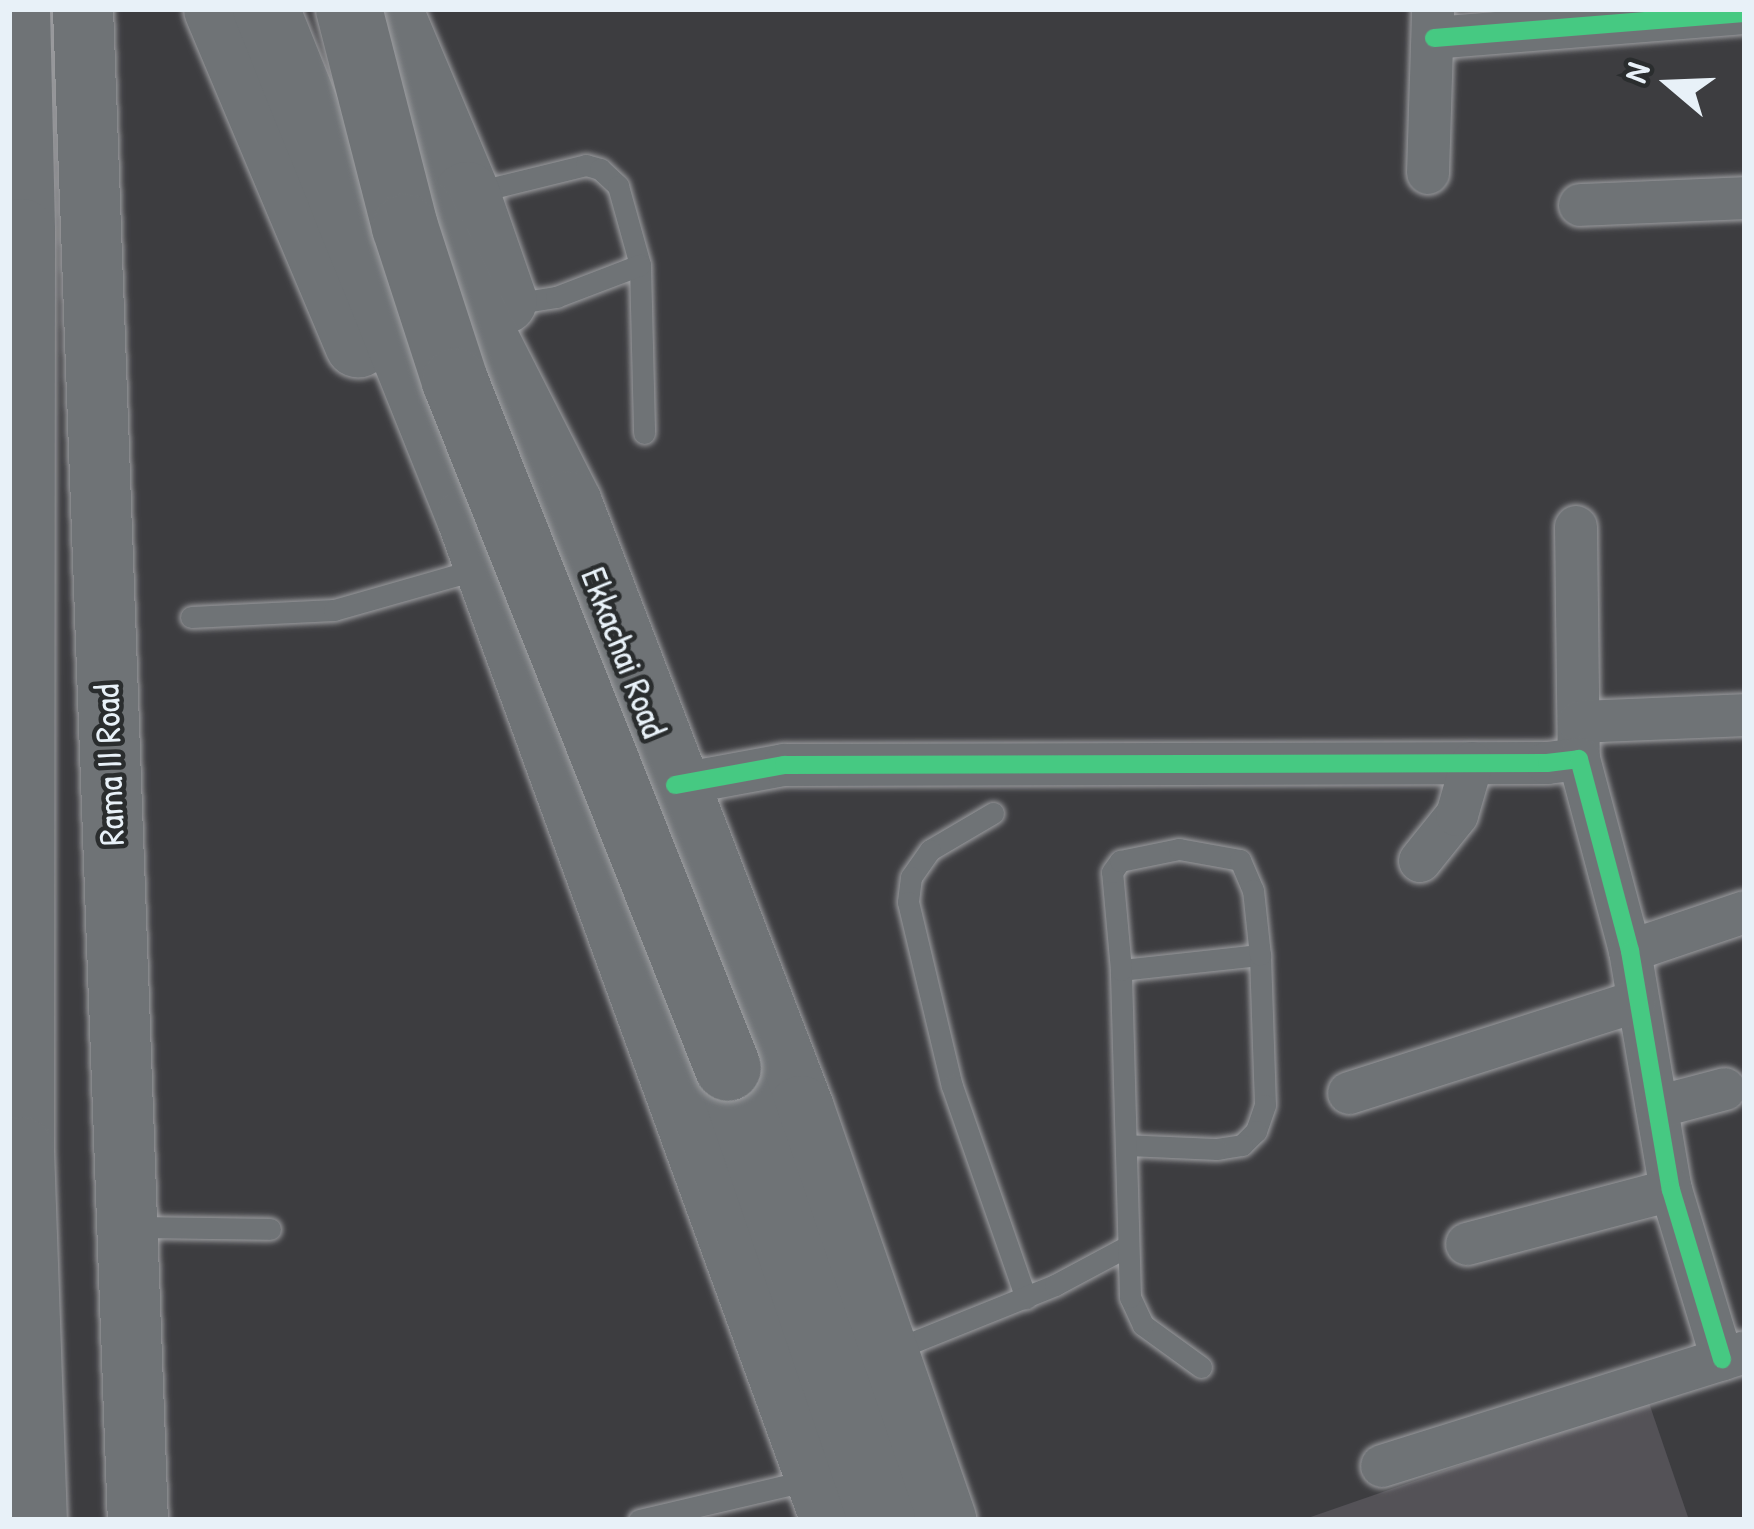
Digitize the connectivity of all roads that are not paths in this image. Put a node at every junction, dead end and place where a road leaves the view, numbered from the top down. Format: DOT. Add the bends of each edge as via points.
graph roads {
  1 [pos="17,9"];
  2 [pos="83,9"];
  3 [pos="218,9"];
  4 [pos="266,9"];
  5 [pos="330,9"];
  6 [pos="350,9"];
  7 [pos="389,9"];
  8 [pos="1728,12"];
  9 [pos="1434,23"];
  10 [pos="1428,173"];
  11 [pos="467,195"];
  12 [pos="1745,198"];
  13 [pos="1580,205"];
  14 [pos="640,265"];
  15 [pos="506,306"];
  16 [pos="644,433"];
  17 [pos="569,504"];
  18 [pos="1576,527"];
  19 [pos="460,574"];
  20 [pos="191,617"];
  21 [pos="1745,715"];
  22 [pos="1579,740"];
  23 [pos="1472,763"];
  24 [pos="675,785"];
  25 [pos="993,813"];
  26 [pos="598,860"];
  27 [pos="1420,861"];
  28 [pos="1745,912"];
  29 [pos="1630,951"];
  30 [pos="1260,955"];
  31 [pos="1121,970"];
  32 [pos="1635,1002"];
  33 [pos="1725,1089"];
  34 [pos="1349,1093"];
  35 [pos="1657,1107"];
  36 [pos="1127,1145"];
  37 [pos="1671,1190"];
  38 [pos="124,1227"];
  39 [pos="270,1229"];
  40 [pos="1467,1244"];
  41 [pos="1124,1248"];
  42 [pos="1026,1298"];
  43 [pos="884,1354"];
  44 [pos="1734,1355"];
  45 [pos="1201,1367"];
  46 [pos="1382,1466"];
  47 [pos="826,1499"];
  48 [pos="34,1520"];
  49 [pos="138,1520"];
  50 [pos="639,1520"];
  51 [pos="882,1520"];
  52 [pos="943,1520"];
  1 -- 48 [label="main road" via="20,1105"];
  2 -- 38 [label="main road, Rama II Road"];
  3 -- 19 [label="main road"];
  4 -- 26 [label="main road" via="372,262"];
  5 -- 17 [label="main road, Ekkachai Road" via="381,130"];
  6 -- 51 [label="main road, bridge" via="405,226 455,380 728,1068"];
  7 -- 11 [label="main road"];
  8 -- 9 [label="street"];
  9 -- 10 [label="street"];
  11 -- 14 [label="lane" via="567,167 600,169 618,186"];
  11 -- 15 [label="main road"];
  12 -- 13 [label="street"];
  14 -- 15 [label="lane" via="556,297"];
  14 -- 16 [label="lane"];
  15 -- 17 [label="main road"];
  17 -- 24 [label="main road, Ekkachai Road"];
  18 -- 22 [label="street"];
  19 -- 20 [label="lane" via="334,610"];
  19 -- 26 [label="main road"];
  21 -- 22 [label="street"];
  22 -- 23 [label="street"];
  22 -- 29 [label="street"];
  23 -- 24 [label="street" via="784,765"];
  23 -- 27 [label="street" via="1457,815"];
  24 -- 43 [label="main road, Ekkachai Road"];
  25 -- 42 [label="lane" via="930,850 911,877 908,902 952,1086"];
  26 -- 47 [label="main road"];
  28 -- 29 [label="street"];
  29 -- 32 [label="street"];
  30 -- 31 [label="lane"];
  30 -- 31 [label="lane" via="1253,890 1240,860 1179,849 1120,861 1112,872"];
  30 -- 36 [label="lane" via="1265,1105 1256,1131 1243,1145 1217,1149"];
  31 -- 36 [label="lane"];
  32 -- 34 [label="street"];
  32 -- 35 [label="street"];
  33 -- 35 [label="street"];
  35 -- 37 [label="street"];
  36 -- 41 [label="lane"];
  37 -- 40 [label="street"];
  37 -- 44 [label="street"];
  38 -- 39 [label="lane"];
  38 -- 49 [label="main road, Rama II Road"];
  41 -- 42 [label="lane"];
  41 -- 45 [label="lane" via="1134,1316"];
  42 -- 43 [label="lane"];
  43 -- 52 [label="main road, Ekkachai Road"];
  44 -- 46 [label="street"];
  47 -- 50 [label="lane"];
}
